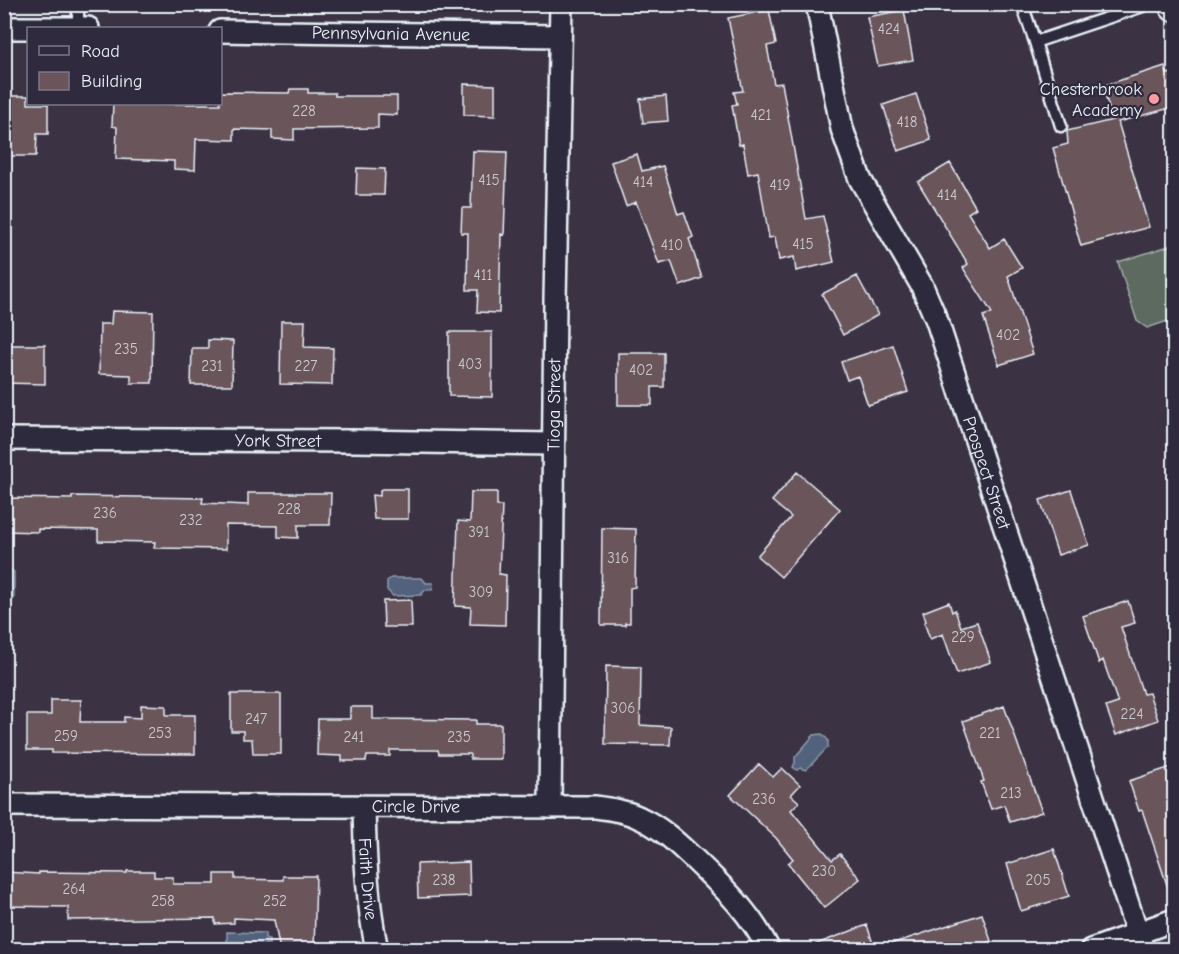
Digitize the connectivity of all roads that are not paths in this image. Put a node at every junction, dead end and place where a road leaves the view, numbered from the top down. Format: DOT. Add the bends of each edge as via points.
graph roads {
  1 [pos="78,4"];
  2 [pos="561,4"];
  3 [pos="818,4"];
  4 [pos="1022,4"];
  5 [pos="1149,4"];
  6 [pos="78,27"];
  7 [pos="4,28"];
  8 [pos="27,28"];
  9 [pos="222,31"];
  10 [pos="560,36"];
  11 [pos="1035,42"];
  12 [pos="1061,126"];
  13 [pos="4,439"];
  14 [pos="553,444"];
  15 [pos="4,805"];
  16 [pos="364,807"];
  17 [pos="550,807"];
  18 [pos="1174,920"];
  19 [pos="1140,941"];
  20 [pos="377,950"];
  21 [pos="769,950"];
  22 [pos="1091,950"];
  1 -- 6 [label="lane"];
  2 -- 10 [label="street, Tioga Street"];
  3 -- 19 [label="street, Prospect Street" via="846,139 860,179 922,286 937,321"];
  4 -- 11 [label="lane"];
  5 -- 11 [label="lane"];
  7 -- 8 [label="street"];
  9 -- 10 [label="street, Pennsylvania Avenue"];
  10 -- 14 [label="street, Tioga Street"];
  11 -- 12 [label="lane"];
  13 -- 14 [label="street, York Street"];
  14 -- 17 [label="street, Tioga Street"];
  15 -- 16 [label="street, Circle Drive"];
  16 -- 17 [label="street, Circle Drive"];
  16 -- 20 [label="street, Faith Drive" via="365,867"];
  17 -- 21 [label="street, Circle Drive" via="620,810 666,832 736,899"];
  18 -- 19 [label="street"];
  19 -- 22 [label="street"];
}
